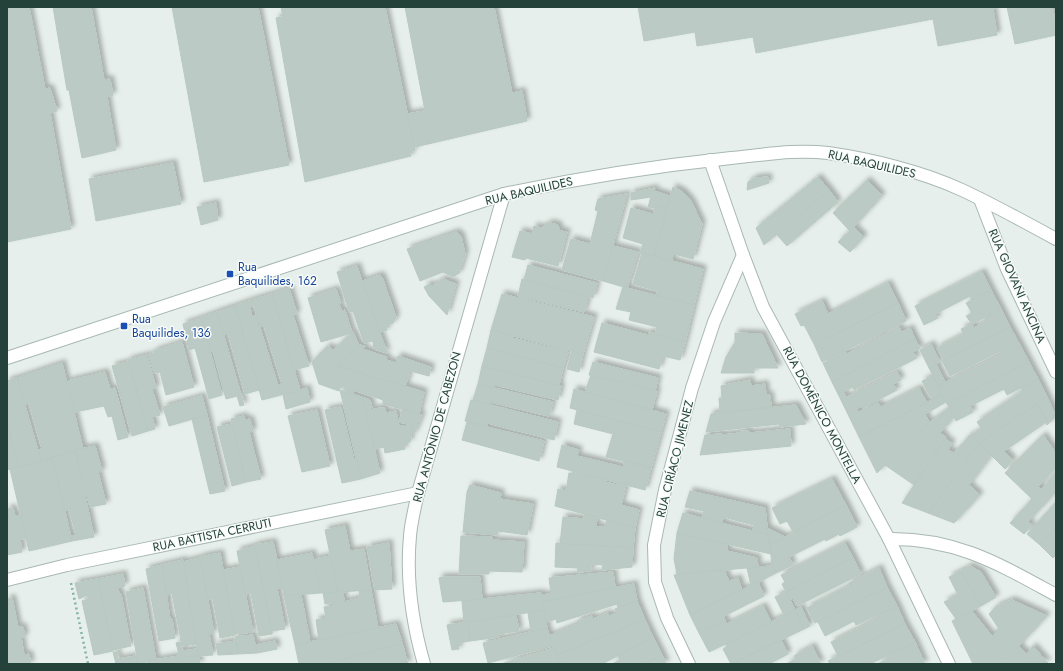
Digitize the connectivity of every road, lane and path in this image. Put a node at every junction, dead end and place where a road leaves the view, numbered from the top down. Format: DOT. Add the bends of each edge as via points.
graph roads {
  1 [pos="710,160"];
  2 [pos="504,194"];
  3 [pos="980,198"];
  4 [pos="1056,239"];
  5 [pos="743,256"];
  6 [pos="7,358"];
  7 [pos="1056,372"];
  8 [pos="418,493"];
  9 [pos="889,539"];
  10 [pos="67,565"];
  11 [pos="7,580"];
  12 [pos="1056,595"];
  13 [pos="88,664"];
  14 [pos="424,664"];
  15 [pos="689,664"];
  16 [pos="950,664"];
  1 -- 2 [label="street, RUA BAQUILIDES" via="594,176"];
  1 -- 3 [label="street, RUA BAQUILIDES" via="786,152 827,153 925,176"];
  1 -- 5 [label="street, RUA DOMÊNICO MONTELLA"];
  2 -- 6 [label="street, RUA BAQUILIDES"];
  2 -- 8 [label="street, RUA ANTÔNIO DE CABEZON"];
  3 -- 4 [label="street, RUA BAQUILIDES"];
  3 -- 7 [label="street, RUA GIOVANI ANCINA" via="1007,269"];
  5 -- 9 [label="street, RUA DOMÊNICO MONTELLA" via="764,307"];
  5 -- 15 [label="street, RUA CIRÍACO JIMENEZ" via="714,322 692,388 665,490 654,546 655,582 667,618"];
  8 -- 10 [label="street, RUA BATTISTA CERRUTI"];
  8 -- 14 [label="street, RUA ANTÔNIO DE CABEZON" via="410,535 409,580 413,618"];
  9 -- 12 [label="street" via="912,538 957,548 1005,568"];
  9 -- 16 [label="street, RUA DOMÊNICO MONTELLA"];
  10 -- 11 [label="street, RUA BATTISTA CERRUTI"];
  10 -- 13 [label="path"];
}
